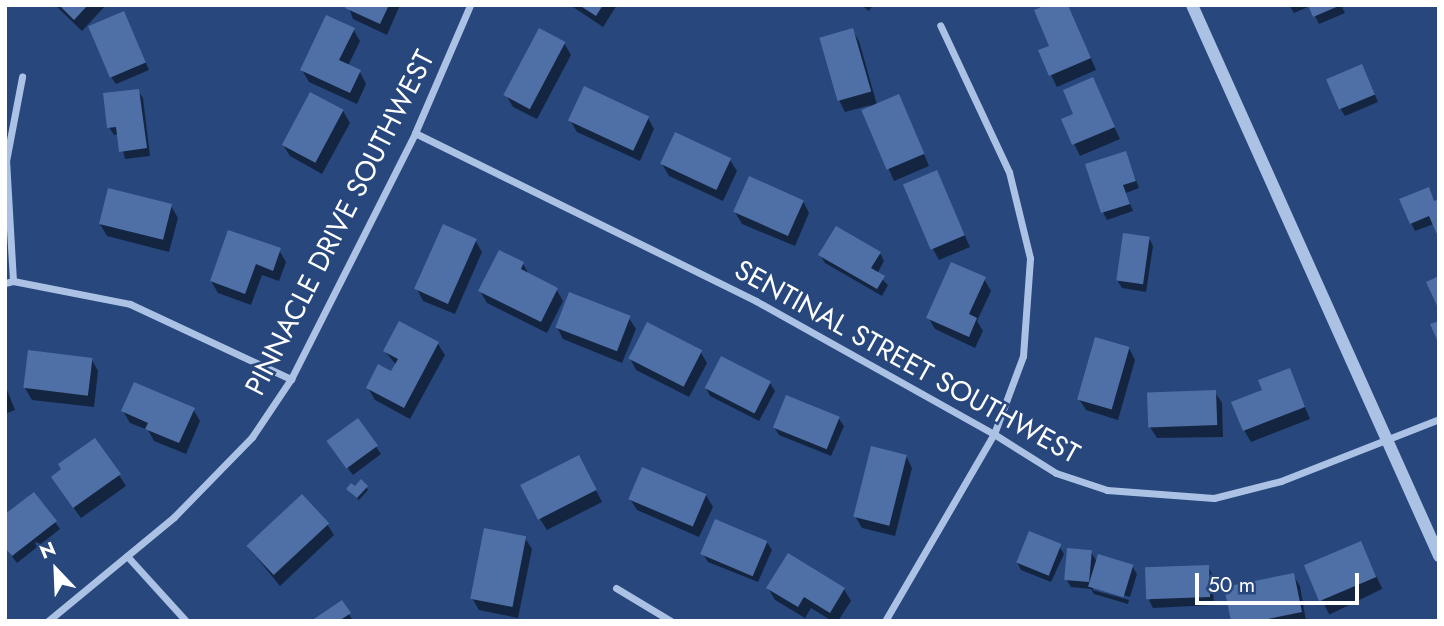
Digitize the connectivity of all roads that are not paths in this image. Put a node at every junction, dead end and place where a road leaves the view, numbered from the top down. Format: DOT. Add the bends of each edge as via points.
graph roads {
  1 [pos="470,5"];
  2 [pos="1192,5"];
  3 [pos="940,25"];
  4 [pos="22,77"];
  5 [pos="415,133"];
  6 [pos="9,282"];
  7 [pos="291,379"];
  8 [pos="1439,419"];
  9 [pos="994,434"];
  10 [pos="1386,442"];
  11 [pos="127,556"];
  12 [pos="1439,556"];
  13 [pos="616,588"];
  14 [pos="48,621"];
  15 [pos="186,621"];
  16 [pos="671,621"];
  17 [pos="885,621"];
  1 -- 5 [label="street, PINNACLE DRIVE SOUTHWEST"];
  2 -- 10 [label="street"];
  3 -- 9 [label="street" via="1009,172 1030,258 1023,356"];
  4 -- 6 [label="street" via="6,161"];
  5 -- 7 [label="street, PINNACLE DRIVE SOUTHWEST"];
  5 -- 9 [label="street, SENTINAL STREET SOUTHWEST" via="756,301"];
  6 -- 7 [label="street" via="130,304"];
  7 -- 11 [label="street, PINNACLE DRIVE SOUTHWEST" via="252,437 174,517"];
  8 -- 10 [label="street, SENTINAL STREET SOUTHWEST"];
  9 -- 10 [label="street, SENTINAL STREET SOUTHWEST" via="1056,473 1107,490 1214,498 1281,481"];
  9 -- 17 [label="street"];
  10 -- 12 [label="street"];
  11 -- 14 [label="street, PINNACLE DRIVE SOUTHWEST"];
  11 -- 15 [label="street"];
  13 -- 16 [label="street"];
}
